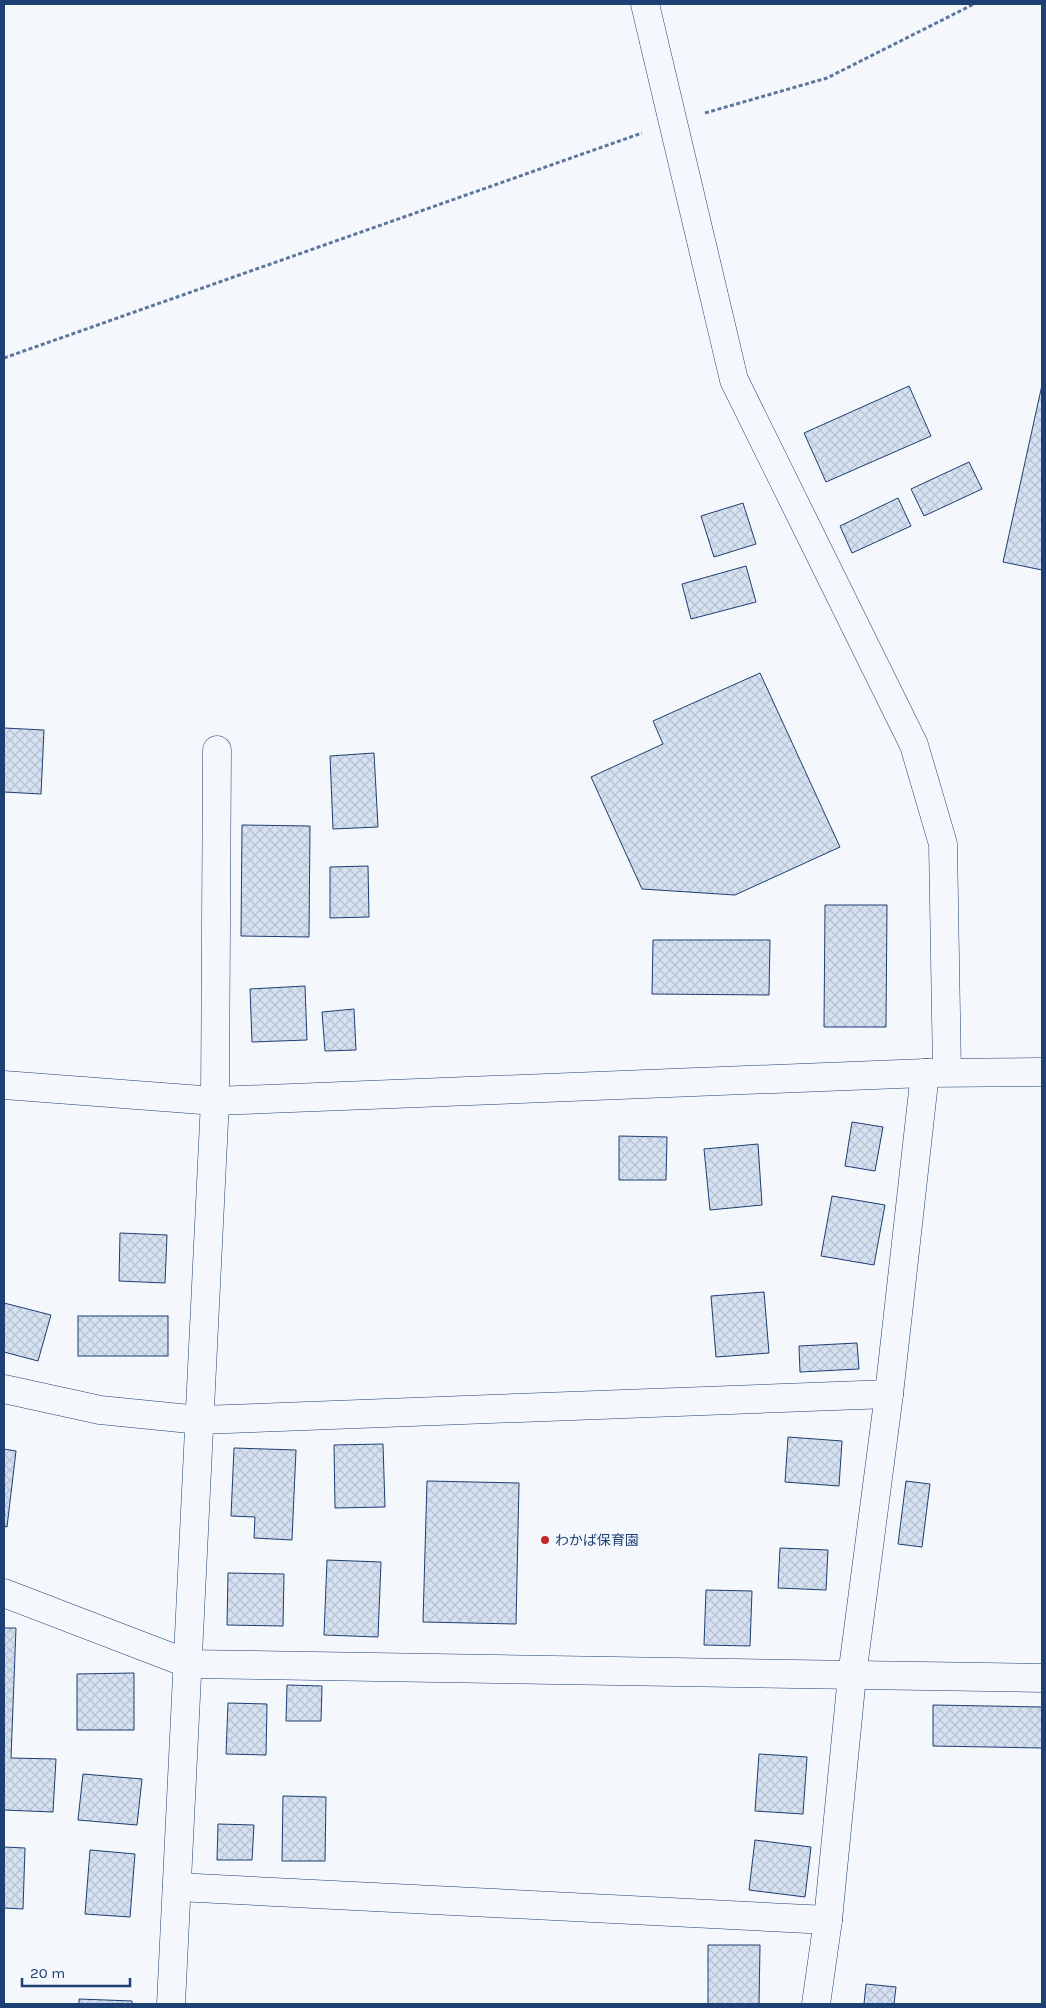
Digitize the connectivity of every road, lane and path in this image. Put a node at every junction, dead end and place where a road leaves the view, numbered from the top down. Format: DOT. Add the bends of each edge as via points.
graph roads {
  1 [pos="645,4"];
  2 [pos="974,4"];
  3 [pos="674,122"];
  4 [pos="4,358"];
  5 [pos="218,750"];
  6 [pos="1042,1072"];
  7 [pos="936,1073"];
  8 [pos="4,1085"];
  9 [pos="215,1101"];
  10 [pos="4,1389"];
  11 [pos="888,1394"];
  12 [pos="200,1420"];
  13 [pos="4,1593"];
  14 [pos="188,1664"];
  15 [pos="852,1676"];
  16 [pos="1042,1678"];
  17 [pos="177,1887"];
  18 [pos="828,1920"];
  19 [pos="171,2004"];
  20 [pos="816,2004"];
  1 -- 3 [label="street"];
  2 -- 3 [label="path" via="828,78"];
  3 -- 4 [label="path"];
  3 -- 7 [label="street" via="734,380 914,744 944,844"];
  5 -- 9 [label="street"];
  6 -- 7 [label="street"];
  7 -- 9 [label="street"];
  7 -- 11 [label="street"];
  8 -- 9 [label="street"];
  9 -- 12 [label="street"];
  10 -- 12 [label="street" via="100,1410"];
  11 -- 12 [label="street"];
  11 -- 15 [label="street"];
  12 -- 14 [label="street"];
  13 -- 14 [label="street"];
  14 -- 15 [label="street"];
  14 -- 17 [label="street"];
  15 -- 16 [label="street"];
  15 -- 18 [label="street"];
  17 -- 18 [label="street"];
  17 -- 19 [label="street"];
  18 -- 20 [label="street"];
}
